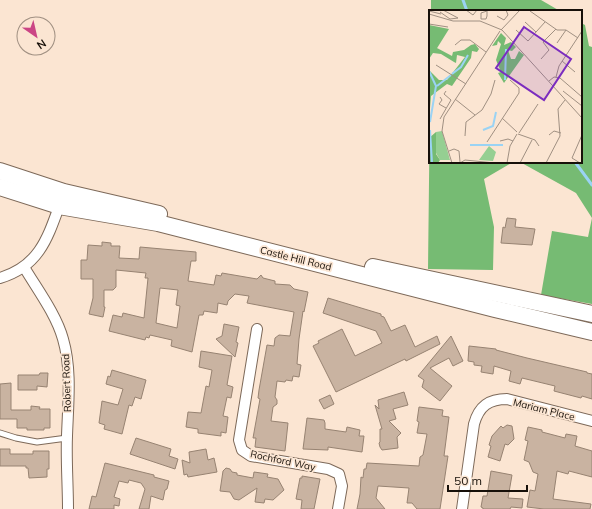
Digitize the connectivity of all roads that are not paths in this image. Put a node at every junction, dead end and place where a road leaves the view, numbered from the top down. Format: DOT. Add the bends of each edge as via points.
graph roads {
  1 [pos="0,171"];
  2 [pos="0,187"];
  3 [pos="62,199"];
  4 [pos="24,267"];
  5 [pos="0,278"];
  6 [pos="592,314"];
  7 [pos="257,330"];
  8 [pos="592,332"];
  9 [pos="592,421"];
  10 [pos="0,433"];
  11 [pos="67,438"];
  12 [pos="68,509"];
  13 [pos="338,509"];
  14 [pos="462,509"];
  1 -- 3 [label="main road, Castle Hill Road"];
  2 -- 3 [label="main road, Castle Hill Road"];
  3 -- 4 [label="street" via="44,245"];
  3 -- 6 [label="main road, Castle Hill Road" via="133,207 372,267"];
  3 -- 8 [label="main road, Castle Hill Road"];
  4 -- 5 [label="street"];
  4 -- 11 [label="street, Robert Road" via="62,337 68,374"];
  7 -- 13 [label="street, Rochford Way" via="239,440 242,450 252,456 328,469 339,474 342,486"];
  9 -- 14 [label="street, Mariam Place" via="507,399 495,400 483,406 474,424"];
  10 -- 11 [label="lane" via="37,442"];
  11 -- 12 [label="street, Robert Road"];
}
